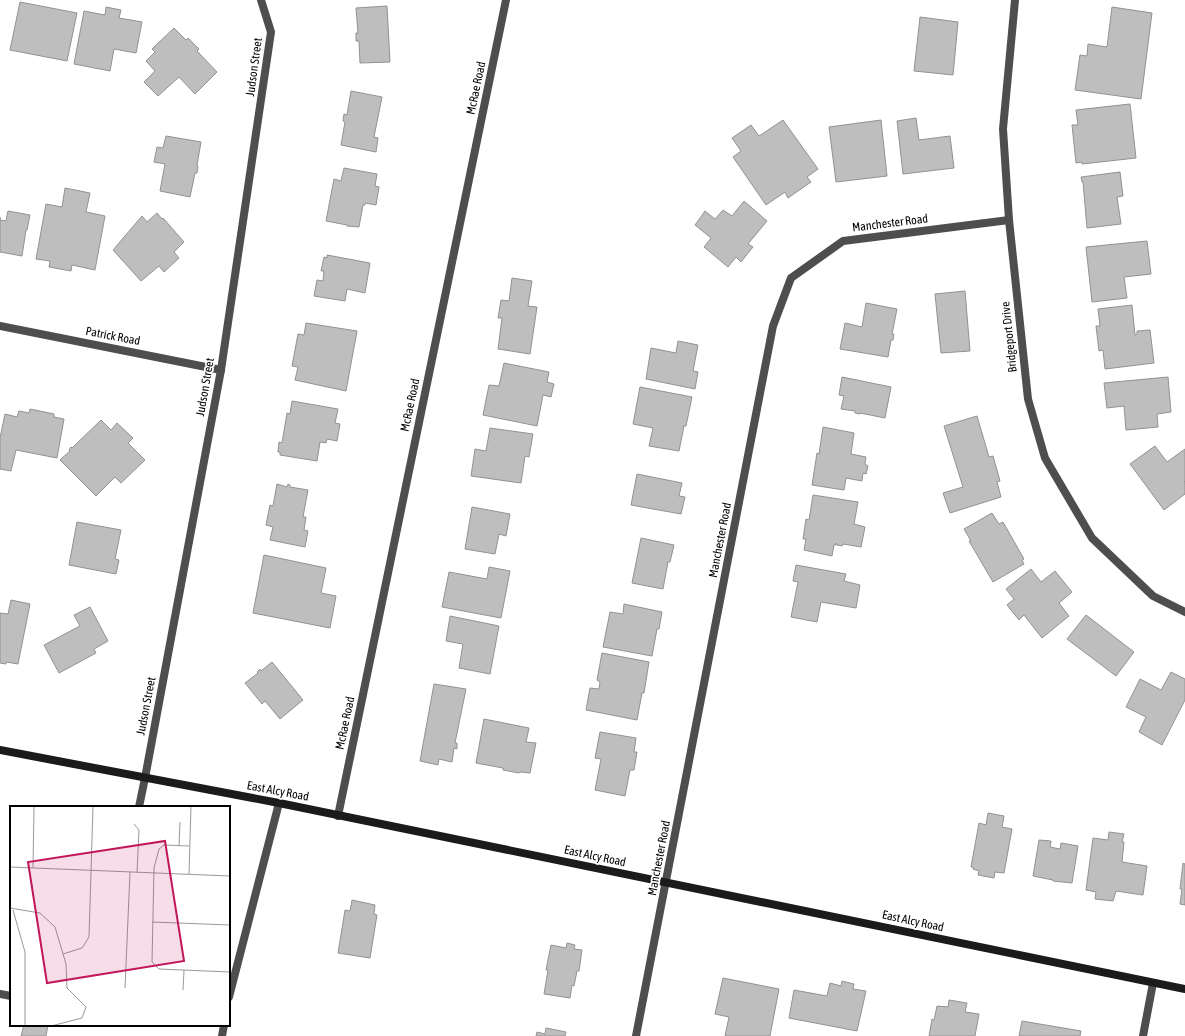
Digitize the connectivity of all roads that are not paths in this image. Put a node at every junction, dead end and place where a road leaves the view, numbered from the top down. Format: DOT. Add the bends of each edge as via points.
graph roads {
  1 [pos="261,0"];
  2 [pos="506,0"];
  3 [pos="1015,0"];
  4 [pos="1009,220"];
  5 [pos="0,326"];
  6 [pos="221,370"];
  7 [pos="1185,612"];
  8 [pos="0,750"];
  9 [pos="145,778"];
  10 [pos="279,803"];
  11 [pos="139,806"];
  12 [pos="338,816"];
  13 [pos="667,883"];
  14 [pos="1153,983"];
  15 [pos="1185,989"];
  16 [pos="230,993"];
  17 [pos="0,994"];
  18 [pos="10,996"];
  19 [pos="224,1026"];
  20 [pos="222,1036"];
  21 [pos="636,1036"];
  22 [pos="1143,1036"];
  1 -- 6 [label="street, Judson Street" via="271,32"];
  2 -- 12 [label="street, McRae Road"];
  3 -- 4 [label="street, Bridgeport Drive" via="1003,129"];
  4 -- 7 [label="street, Bridgeport Drive" via="1028,399 1045,458 1092,538 1153,596"];
  4 -- 13 [label="street, Manchester Road" via="843,241 791,278 773,326"];
  5 -- 6 [label="street, Patrick Road"];
  6 -- 9 [label="street, Judson Street"];
  8 -- 9 [label="street, East Alcy Road"];
  9 -- 10 [label="street, East Alcy Road"];
  9 -- 11 [label="street, Judson Street"];
  10 -- 12 [label="street, East Alcy Road"];
  10 -- 16 [label="street"];
  12 -- 13 [label="street, East Alcy Road"];
  13 -- 14 [label="street, East Alcy Road"];
  13 -- 21 [label="street, Manchester Road"];
  14 -- 15 [label="street, East Alcy Road"];
  14 -- 22 [label="street"];
  17 -- 18 [label="street"];
  19 -- 20 [label="street"];
}
